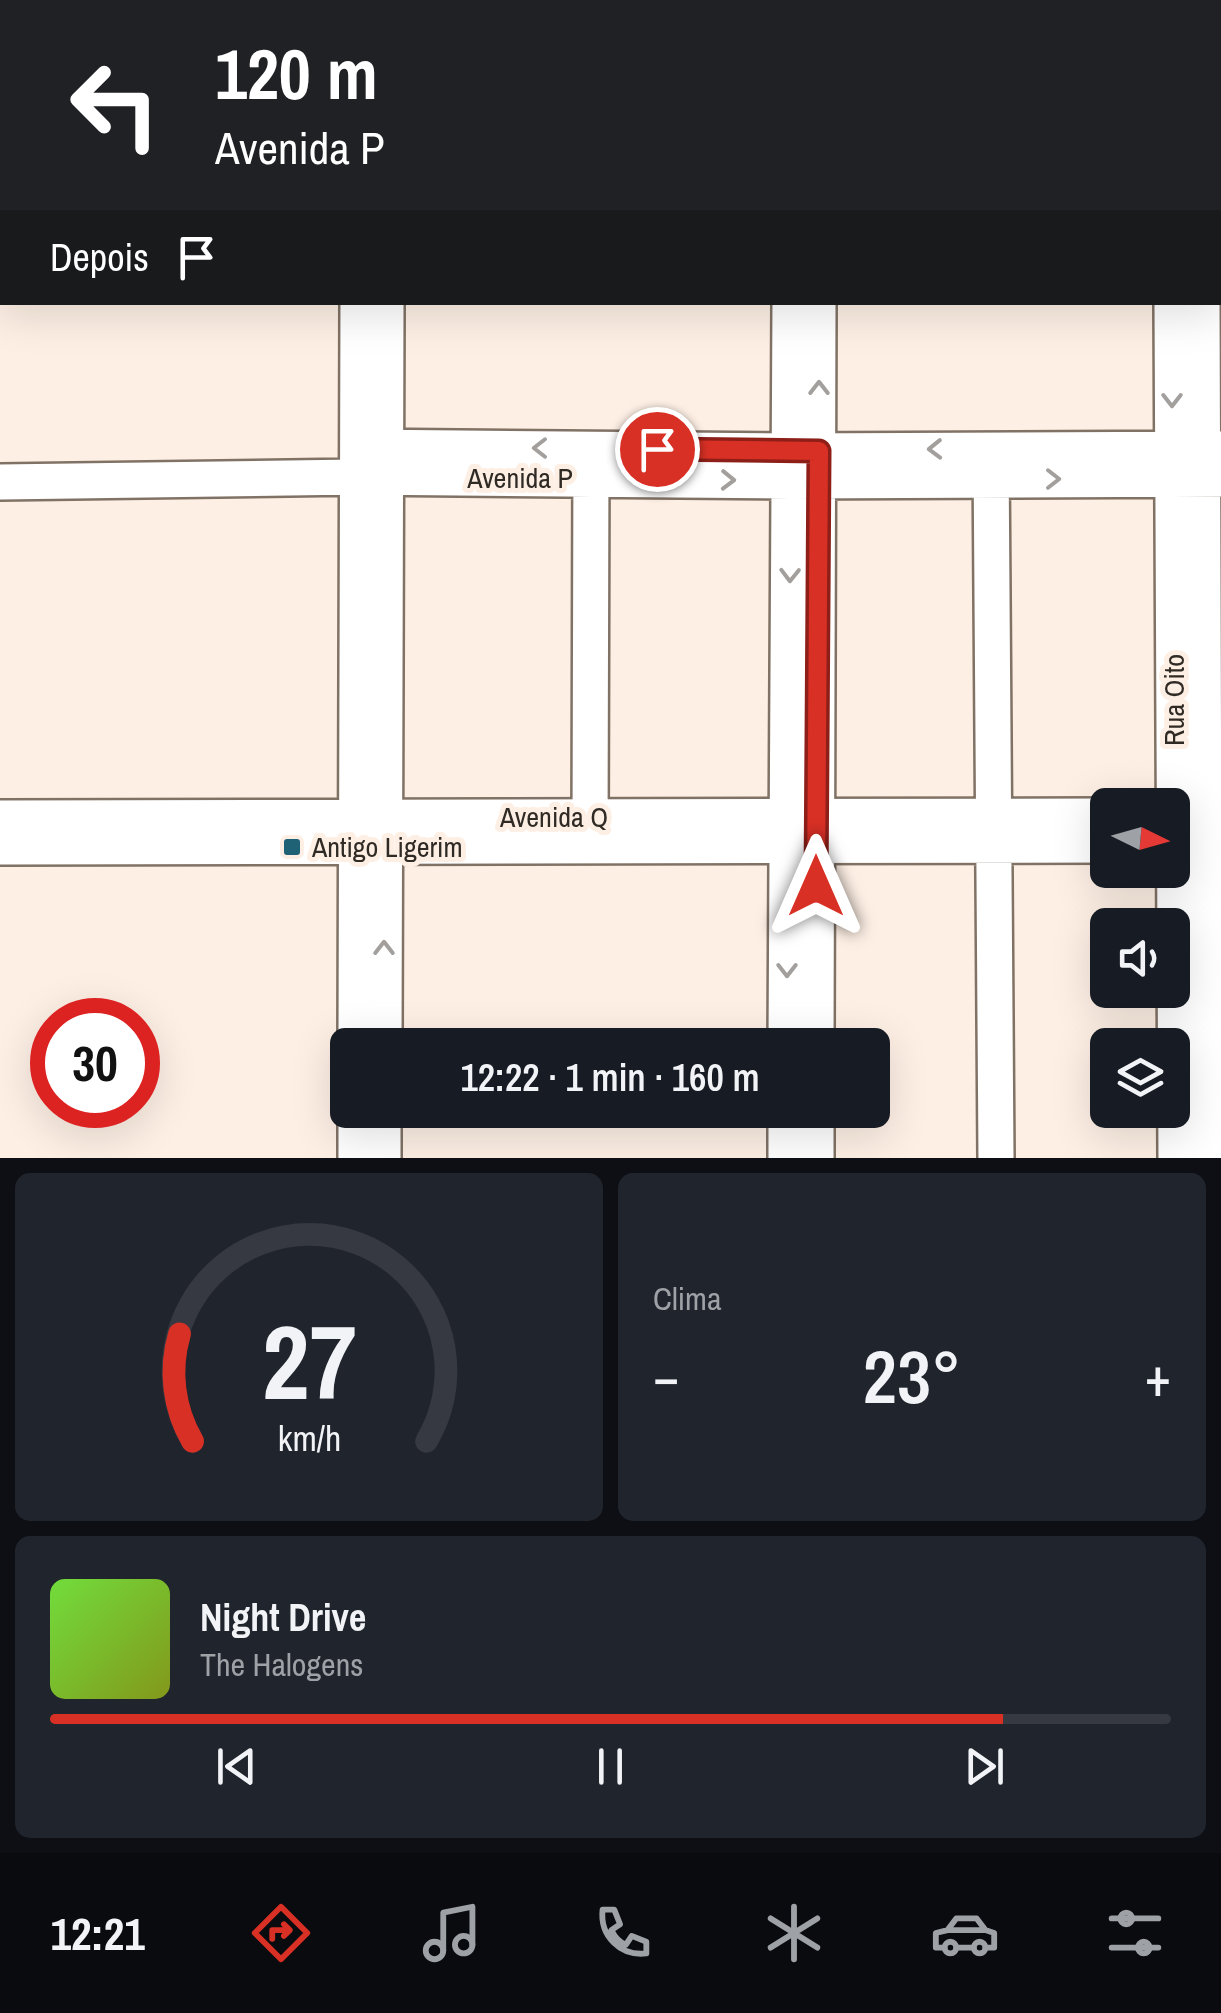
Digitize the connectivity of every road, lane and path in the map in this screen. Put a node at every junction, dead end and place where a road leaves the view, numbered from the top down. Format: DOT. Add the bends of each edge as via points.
graph roads {
  1 [pos="358,305"];
  2 [pos="386,305"];
  3 [pos="790,305"];
  4 [pos="818,305"];
  5 [pos="1172,305"];
  6 [pos="1202,305"];
  7 [pos="371,462"];
  8 [pos="591,463"];
  9 [pos="991,464"];
  10 [pos="1199,464"];
  11 [pos="805,466"];
  12 [pos="0,482"];
  13 [pos="0,818"];
  14 [pos="1090,818"];
  15 [pos="994,830"];
  16 [pos="1193,830"];
  17 [pos="801,831"];
  18 [pos="371,832"];
  19 [pos="590,832"];
  20 [pos="1090,843"];
  21 [pos="0,847"];
  22 [pos="357,1028"];
  23 [pos="383,1028"];
  24 [pos="787,1028"];
  25 [pos="815,1028"];
  26 [pos="356,1128"];
  27 [pos="383,1128"];
  28 [pos="786,1128"];
  29 [pos="816,1128"];
  30 [pos="356,1158"];
  31 [pos="383,1158"];
  32 [pos="786,1158"];
  33 [pos="816,1158"];
  34 [pos="996,1158"];
  35 [pos="1176,1158"];
  36 [pos="1206,1158"];
  1 -- 7 [label="street"];
  2 -- 7 [label="street"];
  3 -- 11 [label="street"];
  11 -- 4 [label="street, one-way"];
  5 -- 10 [label="street, Rua Oito, one-way"];
  6 -- 10 [label="street, Rua Oito"];
  7 -- 8 [label="street, Avenida P"];
  7 -- 12 [label="street, Avenida P"];
  7 -- 18 [label="street"];
  8 -- 11 [label="street, Avenida P"];
  8 -- 19 [label="street"];
  9 -- 10 [label="street, Avenida P"];
  9 -- 11 [label="street, Avenida P"];
  9 -- 15 [label="street"];
  10 -- 16 [label="street, Rua Oito"];
  11 -- 17 [label="street"];
  13 -- 18 [label="street, Avenida Q"];
  14 -- 15 [label="street, Avenida Q"];
  15 -- 17 [label="street, Avenida Q"];
  15 -- 20 [label="street, Avenida Q"];
  15 -- 34 [label="street"];
  16 -- 35 [label="street, Rua Oito"];
  16 -- 36 [label="street, Rua Oito"];
  17 -- 19 [label="street, Avenida Q"];
  17 -- 24 [label="street, one-way"];
  17 -- 25 [label="street"];
  18 -- 19 [label="street, Avenida Q"];
  18 -- 21 [label="street, Avenida Q"];
  18 -- 22 [label="street"];
  23 -- 18 [label="street, one-way"];
  26 -- 30 [label="street"];
  27 -- 31 [label="street"];
  28 -- 32 [label="street"];
  29 -- 33 [label="street"];
}
